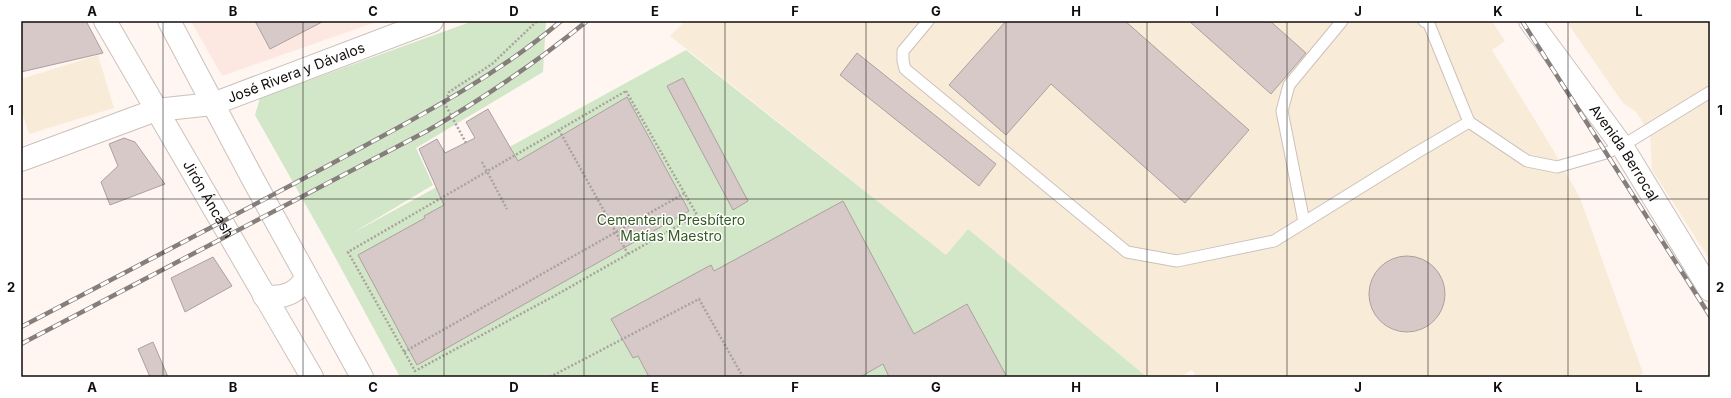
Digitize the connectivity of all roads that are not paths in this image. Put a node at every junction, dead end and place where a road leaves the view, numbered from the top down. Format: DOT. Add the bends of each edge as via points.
graph roads {
  1 [pos="105,21"];
  2 [pos="169,21"];
  3 [pos="432,21"];
  4 [pos="928,21"];
  5 [pos="1342,21"];
  6 [pos="1424,21"];
  7 [pos="1530,21"];
  8 [pos="1710,92"];
  9 [pos="213,104"];
  10 [pos="156,110"];
  11 [pos="1469,122"];
  12 [pos="1622,146"];
  13 [pos="21,160"];
  14 [pos="1304,222"];
  15 [pos="306,278"];
  16 [pos="1710,290"];
  17 [pos="264,296"];
  18 [pos="312,377"];
  19 [pos="362,377"];
  1 -- 10 [label="main road, Jirón Áncash"];
  2 -- 9 [label="main road"];
  3 -- 9 [label="main road, José Rivera y Dávalos"];
  4 -- 14 [label="lane" via="903,51 906,69 1128,252 1178,261 1274,241"];
  5 -- 14 [label="lane" via="1290,85 1282,111"];
  6 -- 11 [label="lane" via="1430,24"];
  7 -- 12 [label="main road, Avenida Berrocal"];
  8 -- 12 [label="lane"];
  9 -- 10 [label="main road, José Rivera y Dávalos"];
  9 -- 15 [label="main road"];
  10 -- 13 [label="main road, José Rivera y Dávalos"];
  10 -- 17 [label="main road, Jirón Áncash"];
  11 -- 12 [label="lane" via="1527,161 1556,167"];
  11 -- 14 [label="lane"];
  12 -- 16 [label="main road, Avenida Berrocal"];
  15 -- 17 [label="main road" via="290,294 273,298"];
  15 -- 19 [label="main road"];
  17 -- 18 [label="main road, Jirón Áncash"];
}
